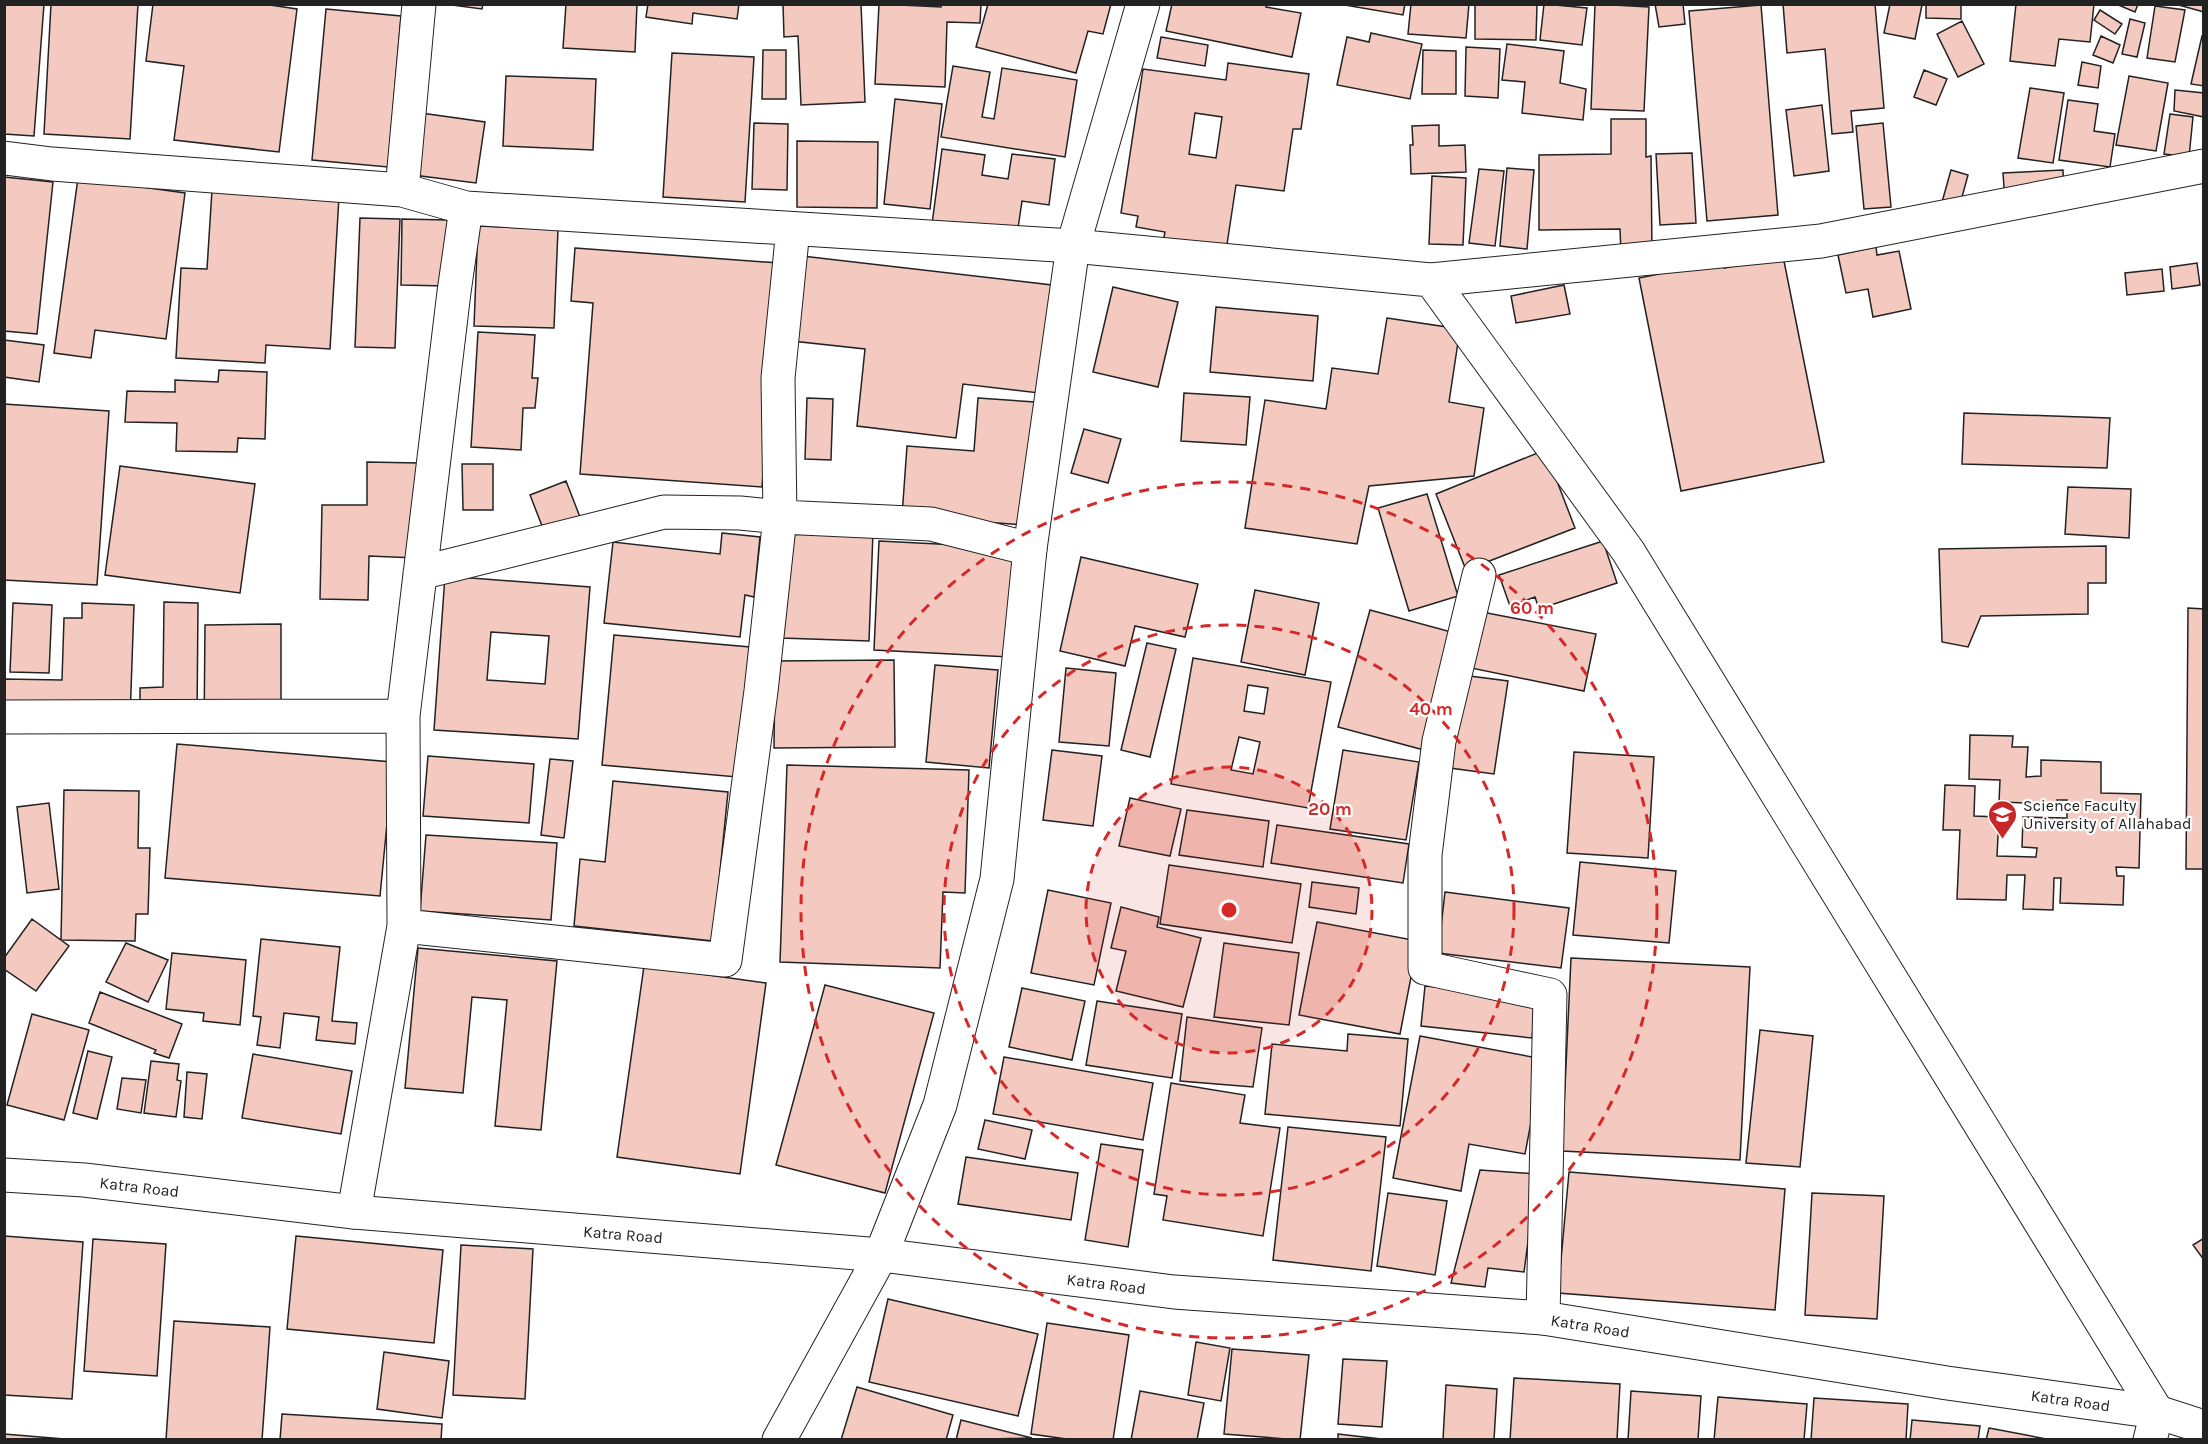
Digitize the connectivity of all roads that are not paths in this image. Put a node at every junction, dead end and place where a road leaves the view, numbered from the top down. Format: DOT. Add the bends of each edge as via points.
graph roads {
  1 [pos="419,4"];
  2 [pos="1143,4"];
  3 [pos="4,158"];
  4 [pos="2204,166"];
  5 [pos="402,190"];
  6 [pos="466,208"];
  7 [pos="793,229"];
  8 [pos="1073,246"];
  9 [pos="1431,280"];
  10 [pos="780,517"];
  11 [pos="1030,549"];
  12 [pos="420,573"];
  13 [pos="1479,574"];
  14 [pos="403,716"];
  15 [pos="4,717"];
  16 [pos="404,926"];
  17 [pos="4,1175"];
  18 [pos="354,1212"];
  19 [pos="881,1255"];
  20 [pos="1543,1318"];
  21 [pos="2153,1426"];
  22 [pos="2204,1428"];
  23 [pos="779,1440"];
  1 -- 5 [label="street"];
  2 -- 8 [label="street"];
  3 -- 5 [label="street"];
  4 -- 9 [label="street" via="1821,241"];
  5 -- 6 [label="street"];
  6 -- 7 [label="street"];
  6 -- 12 [label="street"];
  7 -- 8 [label="street"];
  7 -- 10 [label="street" via="778,378"];
  8 -- 9 [label="street"];
  8 -- 11 [label="street"];
  9 -- 21 [label="street" via="1628,551"];
  10 -- 11 [label="street" via="931,524"];
  10 -- 12 [label="street" via="664,512"];
  10 -- 16 [label="street" via="725,960"];
  11 -- 19 [label="street" via="998,879 940,1105"];
  12 -- 14 [label="street"];
  13 -- 20 [label="street" via="1439,741 1425,855 1425,968 1550,995"];
  14 -- 15 [label="street"];
  14 -- 16 [label="street"];
  16 -- 18 [label="street"];
  17 -- 18 [label="street, Katra Road" via="84,1180"];
  18 -- 19 [label="street, Katra Road"];
  19 -- 20 [label="street, Katra Road" via="1174,1292"];
  19 -- 23 [label="street"];
  20 -- 21 [label="street, Katra Road" via="1947,1383"];
  21 -- 22 [label="street, Katra Road"];
}
